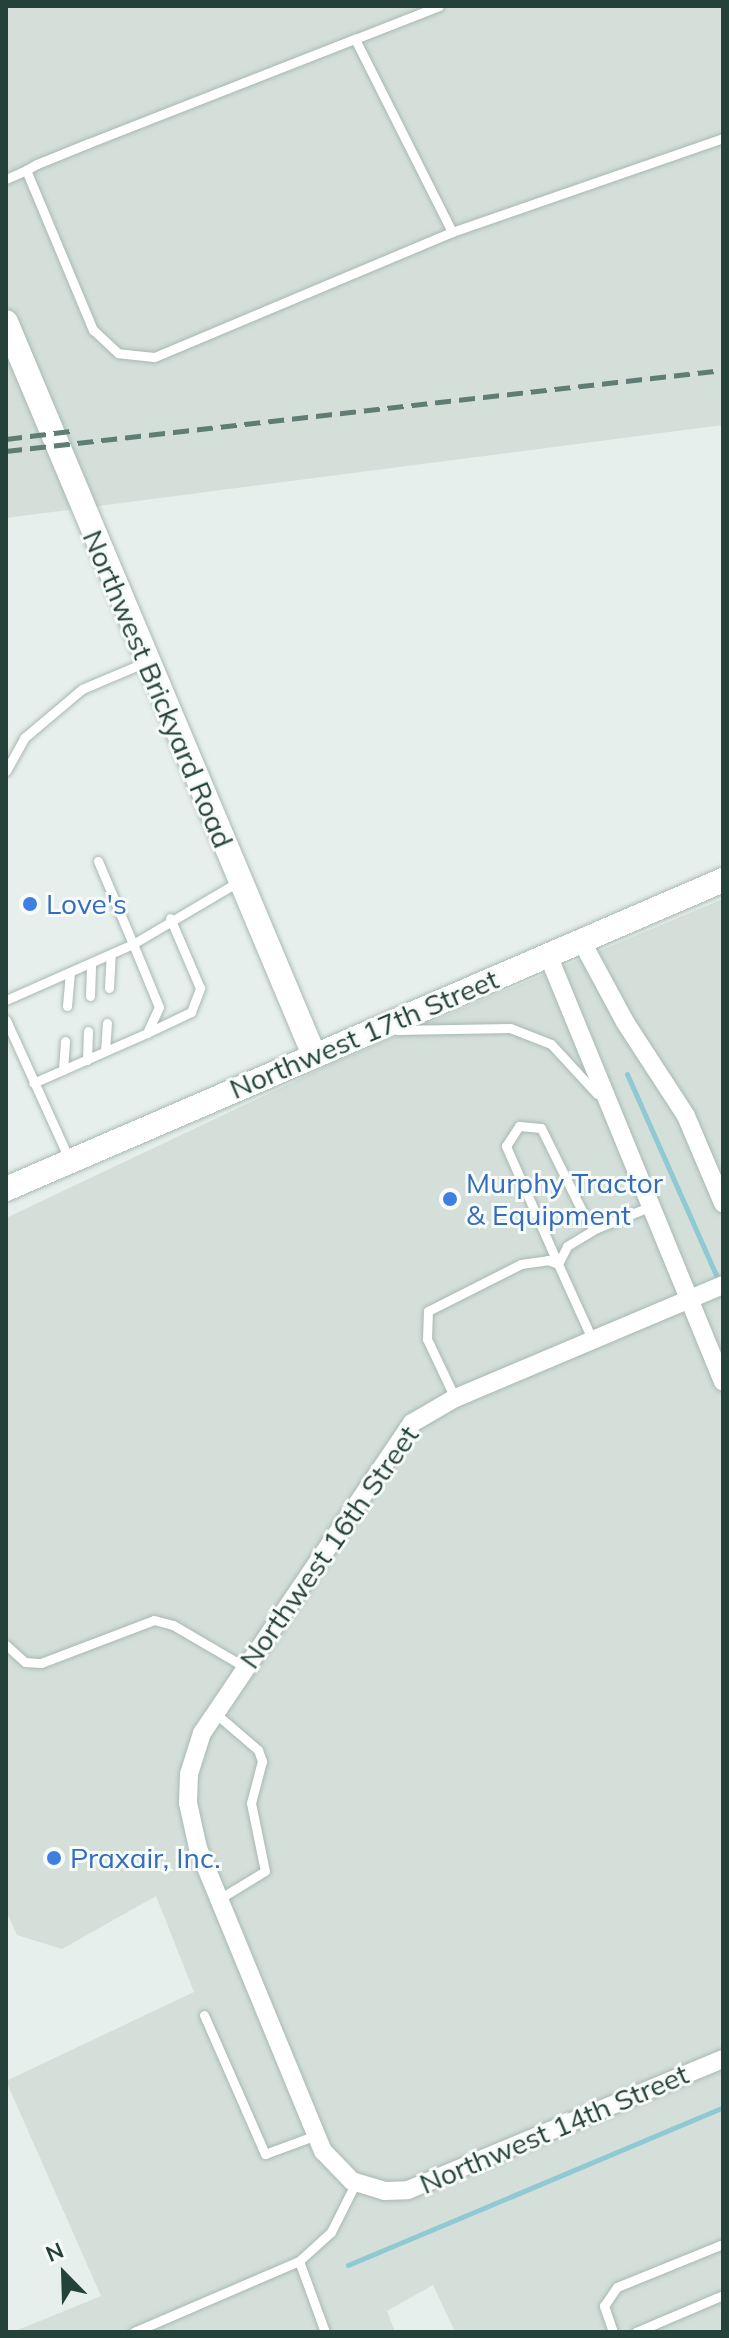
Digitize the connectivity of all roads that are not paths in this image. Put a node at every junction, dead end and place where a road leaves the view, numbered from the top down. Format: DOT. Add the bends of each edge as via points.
graph roads {
  1 [pos="439,6"];
  2 [pos="355,39"];
  3 [pos="723,138"];
  4 [pos="26,170"];
  5 [pos="6,179"];
  6 [pos="452,232"];
  7 [pos="6,322"];
  8 [pos="149,661"];
  9 [pos="6,771"];
  10 [pos="98,861"];
  11 [pos="723,880"];
  12 [pos="238,882"];
  13 [pos="170,918"];
  14 [pos="582,942"];
  15 [pos="133,944"];
  16 [pos="111,954"];
  17 [pos="548,955"];
  18 [pos="91,963"];
  19 [pos="70,972"];
  20 [pos="109,988"];
  21 [pos="90,996"];
  22 [pos="6,1000"];
  23 [pos="67,1006"];
  24 [pos="6,1020"];
  25 [pos="107,1023"];
  26 [pos="88,1031"];
  27 [pos="373,1031"];
  28 [pos="147,1033"];
  29 [pos="65,1041"];
  30 [pos="105,1051"];
  31 [pos="314,1055"];
  32 [pos="87,1060"];
  33 [pos="63,1070"];
  34 [pos="33,1083"];
  35 [pos="620,1131"];
  36 [pos="70,1161"];
  37 [pos="6,1189"];
  38 [pos="723,1203"];
  39 [pos="649,1207"];
  40 [pos="597,1228"];
  41 [pos="558,1264"];
  42 [pos="723,1285"];
  43 [pos="687,1299"];
  44 [pos="592,1339"];
  45 [pos="723,1382"];
  46 [pos="455,1398"];
  47 [pos="6,1645"];
  48 [pos="245,1667"];
  49 [pos="215,1713"];
  50 [pos="219,1899"];
  51 [pos="204,2015"];
  52 [pos="723,2059"];
  53 [pos="316,2135"];
  54 [pos="356,2182"];
  55 [pos="723,2244"];
  56 [pos="299,2261"];
  57 [pos="723,2295"];
  58 [pos="134,2332"];
  59 [pos="325,2332"];
  60 [pos="613,2332"];
  61 [pos="636,2332"];
  1 -- 2 [label="lane"];
  2 -- 4 [label="lane"];
  2 -- 6 [label="lane"];
  3 -- 6 [label="lane"];
  4 -- 5 [label="lane"];
  4 -- 6 [label="lane" via="93,330 118,353 154,357"];
  7 -- 8 [label="street, Northwest Brickyard Road"];
  8 -- 9 [label="lane" via="82,689 24,738"];
  8 -- 12 [label="street, Northwest Brickyard Road"];
  10 -- 15 [label="lane"];
  11 -- 14 [label="street, Northwest 17th Street"];
  12 -- 13 [label="lane"];
  12 -- 31 [label="street, Northwest Brickyard Road"];
  13 -- 15 [label="lane"];
  13 -- 28 [label="lane" via="200,988 191,1012"];
  14 -- 17 [label="street, Northwest 17th Street"];
  14 -- 38 [label="street" via="625,1022 686,1116"];
  15 -- 16 [label="lane"];
  15 -- 28 [label="lane" via="159,1007"];
  16 -- 18 [label="lane"];
  16 -- 20 [label="lane"];
  17 -- 27 [label="street, Northwest 17th Street"];
  17 -- 35 [label="street"];
  18 -- 19 [label="lane"];
  18 -- 21 [label="lane"];
  19 -- 22 [label="lane"];
  19 -- 23 [label="lane"];
  24 -- 34 [label="lane"];
  25 -- 30 [label="lane"];
  26 -- 32 [label="lane"];
  27 -- 31 [label="street, Northwest 17th Street"];
  27 -- 35 [label="lane" via="495,1026 536,1037 551,1044 593,1086"];
  28 -- 30 [label="lane"];
  29 -- 33 [label="lane"];
  30 -- 32 [label="lane"];
  31 -- 36 [label="street, Northwest 17th Street"];
  32 -- 33 [label="lane"];
  33 -- 34 [label="lane"];
  34 -- 36 [label="lane"];
  35 -- 39 [label="street"];
  36 -- 37 [label="street, Northwest 17th Street"];
  39 -- 40 [label="lane"];
  39 -- 43 [label="street"];
  40 -- 41 [label="lane" via="567,1246"];
  40 -- 41 [label="lane" via="579,1213 541,1128 519,1126 506,1146"];
  41 -- 44 [label="lane"];
  41 -- 46 [label="lane" via="521,1264 428,1311 427,1339"];
  42 -- 43 [label="street, Northwest 16th Street"];
  43 -- 44 [label="street, Northwest 16th Street"];
  43 -- 45 [label="street"];
  44 -- 46 [label="street, Northwest 16th Street"];
  46 -- 48 [label="street, Northwest 16th Street" via="412,1423"];
  47 -- 48 [label="lane" via="25,1662 41,1663 154,1620 173,1625"];
  48 -- 49 [label="street, Northwest 16th Street"];
  49 -- 50 [label="street, Northwest 16th Street" via="189,1774 188,1803 198,1848"];
  49 -- 50 [label="lane" via="258,1750 262,1761 251,1803 265,1871"];
  50 -- 53 [label="street"];
  51 -- 53 [label="lane" via="265,2154"];
  52 -- 54 [label="street, Northwest 14th Street" via="408,2190 384,2191"];
  53 -- 54 [label="street" via="323,2151"];
  54 -- 56 [label="lane" via="331,2232"];
  55 -- 60 [label="lane" via="617,2287 604,2306"];
  56 -- 58 [label="lane"];
  56 -- 59 [label="lane"];
  57 -- 61 [label="lane"];
}
